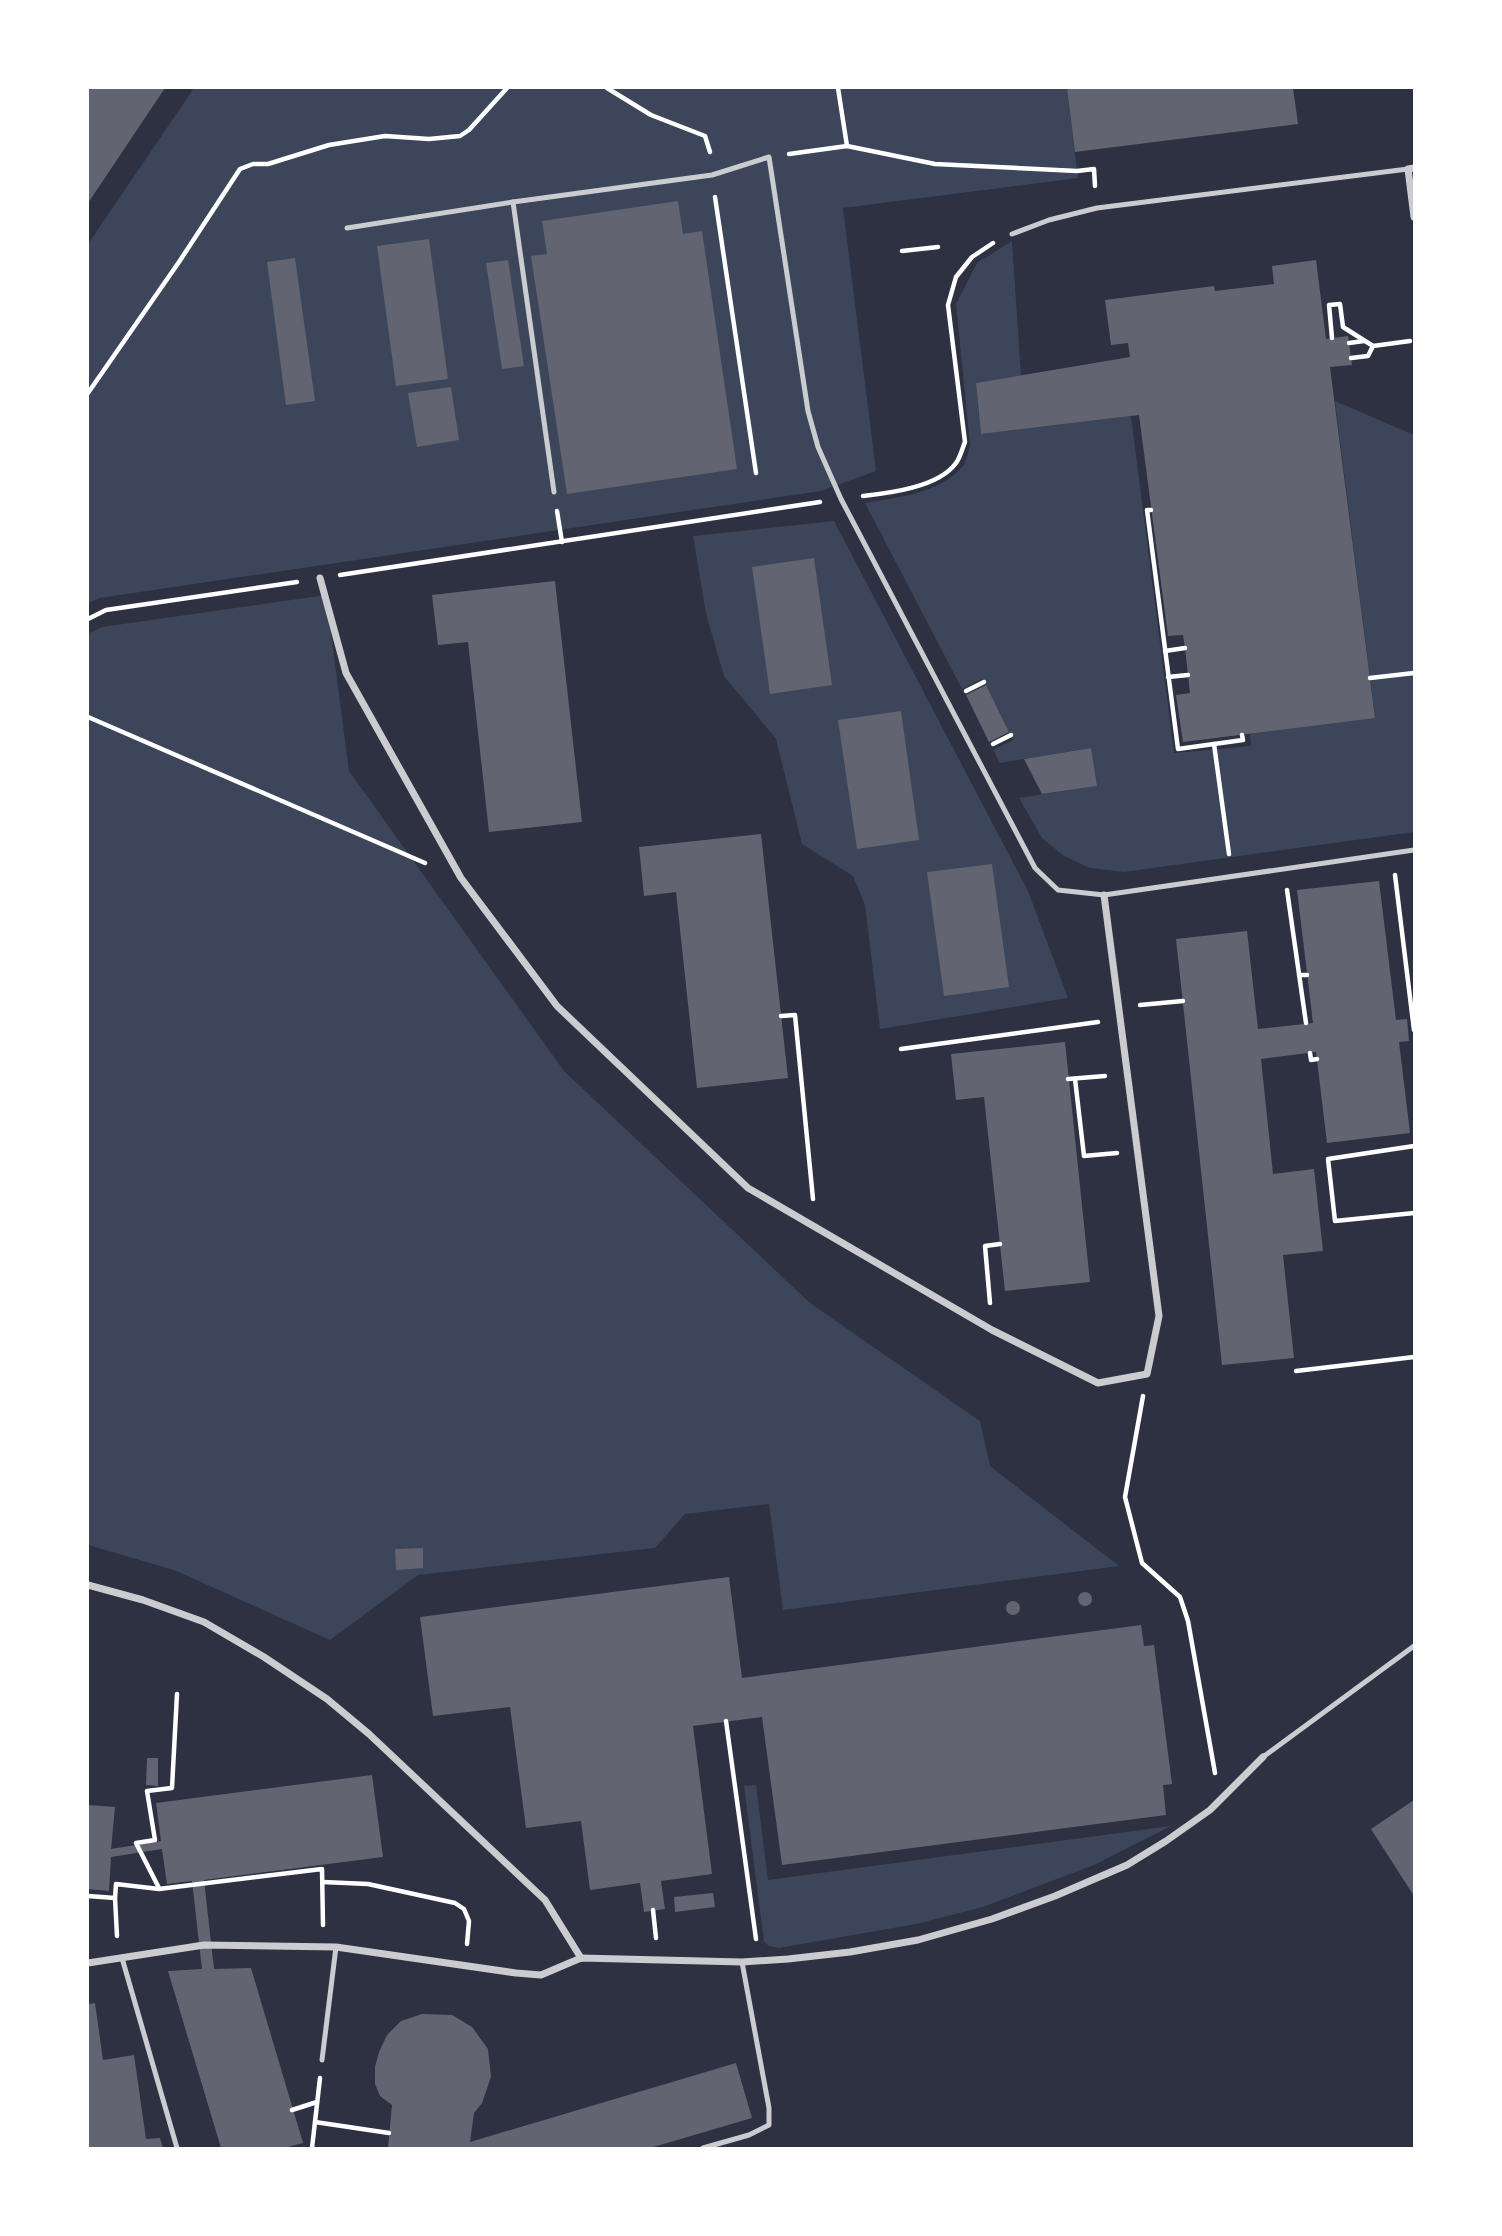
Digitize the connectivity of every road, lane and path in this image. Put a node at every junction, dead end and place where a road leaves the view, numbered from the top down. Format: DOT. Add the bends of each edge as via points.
graph roads {
  1 [pos="507,88"];
  2 [pos="607,88"];
  3 [pos="838,88"];
  4 [pos="847,146"];
  5 [pos="769,157"];
  6 [pos="1411,169"];
  7 [pos="1077,171"];
  8 [pos="714,174"];
  9 [pos="513,202"];
  10 [pos="1415,217"];
  11 [pos="347,228"];
  12 [pos="1012,233"];
  13 [pos="938,247"];
  14 [pos="902,251"];
  15 [pos="1332,338"];
  16 [pos="1365,341"];
  17 [pos="1410,341"];
  18 [pos="1349,343"];
  19 [pos="1373,346"];
  20 [pos="1351,358"];
  21 [pos="88,393"];
  22 [pos="757,473"];
  23 [pos="554,492"];
  24 [pos="879,494"];
  25 [pos="792,507"];
  26 [pos="1152,510"];
  27 [pos="562,542"];
  28 [pos="320,578"];
  29 [pos="88,619"];
  30 [pos="1185,649"];
  31 [pos="1165,651"];
  32 [pos="1415,673"];
  33 [pos="1188,675"];
  34 [pos="1168,677"];
  35 [pos="1370,678"];
  36 [pos="984,682"];
  37 [pos="964,692"];
  38 [pos="88,717"];
  39 [pos="1011,735"];
  40 [pos="1242,735"];
  41 [pos="1214,744"];
  42 [pos="991,746"];
  43 [pos="1415,850"];
  44 [pos="1393,853"];
  45 [pos="1230,858"];
  46 [pos="461,878"];
  47 [pos="1288,893"];
  48 [pos="1104,895"];
  49 [pos="1299,975"];
  50 [pos="1307,975"];
  51 [pos="1183,1001"];
  52 [pos="1135,1006"];
  53 [pos="781,1016"];
  54 [pos="1312,1016"];
  55 [pos="1106,1021"];
  56 [pos="1415,1030"];
  57 [pos="901,1049"];
  58 [pos="1310,1053"];
  59 [pos="1317,1059"];
  60 [pos="1112,1075"];
  61 [pos="1068,1079"];
  62 [pos="1075,1079"];
  63 [pos="1415,1146"];
  64 [pos="1137,1151"];
  65 [pos="1415,1213"];
  66 [pos="816,1228"];
  67 [pos="1000,1244"];
  68 [pos="992,1330"];
  69 [pos="1415,1357"];
  70 [pos="1296,1371"];
  71 [pos="1147,1374"];
  72 [pos="88,1585"];
  73 [pos="1415,1646"];
  74 [pos="177,1694"];
  75 [pos="726,1721"];
  76 [pos="1263,1757"];
  77 [pos="1220,1801"];
  78 [pos="323,1882"];
  79 [pos="159,1889"];
  80 [pos="88,1896"];
  81 [pos="115,1898"];
  82 [pos="323,1921"];
  83 [pos="336,1947"];
  84 [pos="122,1958"];
  85 [pos="581,1958"];
  86 [pos="742,1962"];
  87 [pos="759,1962"];
  88 [pos="88,1963"];
  89 [pos="464,1966"];
  90 [pos="322,2060"];
  91 [pos="320,2081"];
  92 [pos="317,2102"];
  93 [pos="292,2110"];
  94 [pos="315,2122"];
  95 [pos="389,2133"];
  96 [pos="177,2148"];
  97 [pos="312,2148"];
  98 [pos="703,2148"];
  1 -- 21 [label="path" via="460,136 385,136 329,145 240,169"];
  2 -- 8 [label="path" via="651,115 705,136"];
  3 -- 4 [label="path"];
  4 -- 5 [label="path"];
  4 -- 7 [label="path" via="936,164"];
  5 -- 8 [label="lane"];
  5 -- 48 [label="lane" via="808,411 841,499 1035,868 1058,890"];
  6 -- 10 [label="street"];
  6 -- 12 [label="lane" via="1097,208"];
  8 -- 9 [label="lane"];
  8 -- 22 [label="path"];
  9 -- 11 [label="lane"];
  9 -- 23 [label="lane"];
  12 -- 24 [label="path" via="972,257 956,277 948,305 965,442 956,463 941,476 919,485"];
  13 -- 14 [label="path"];
  15 -- 16 [label="path" via="1329,305 1340,304 1342,327"];
  16 -- 18 [label="path"];
  16 -- 19 [label="path"];
  17 -- 19 [label="path"];
  19 -- 20 [label="path" via="1368,356"];
  23 -- 27 [label="path"];
  25 -- 27 [label="path"];
  26 -- 31 [label="path" via="1147,510 1147,533 1155,554"];
  27 -- 28 [label="path"];
  28 -- 29 [label="path" via="106,610"];
  28 -- 46 [label="street" via="346,673"];
  30 -- 31 [label="path"];
  31 -- 34 [label="path"];
  32 -- 35 [label="path"];
  33 -- 34 [label="path"];
  34 -- 41 [label="path" via="1178,749"];
  36 -- 37 [label="path"];
  38 -- 46 [label="path"];
  39 -- 42 [label="path"];
  40 -- 41 [label="path" via="1243,740"];
  41 -- 45 [label="path"];
  43 -- 44 [label="lane"];
  44 -- 48 [label="lane"];
  44 -- 56 [label="path"];
  46 -- 66 [label="street" via="557,1006 748,1188"];
  47 -- 49 [label="path"];
  48 -- 64 [label="street"];
  49 -- 50 [label="path"];
  49 -- 54 [label="path" via="1305,1021"];
  51 -- 52 [label="path"];
  53 -- 66 [label="path" via="795,1015"];
  55 -- 57 [label="path"];
  58 -- 59 [label="path" via="1311,1060"];
  60 -- 62 [label="path"];
  61 -- 62 [label="path"];
  62 -- 64 [label="path" via="1084,1156"];
  63 -- 65 [label="path" via="1328,1159 1335,1221"];
  64 -- 71 [label="street" via="1158,1316"];
  66 -- 68 [label="street"];
  67 -- 68 [label="path" via="985,1245"];
  68 -- 71 [label="street" via="1098,1383"];
  69 -- 70 [label="path"];
  71 -- 77 [label="path" via="1125,1497 1142,1563 1180,1597 1188,1621"];
  72 -- 85 [label="street" via="204,1622 327,1699 545,1900"];
  73 -- 76 [label="lane"];
  74 -- 79 [label="path" via="172,1788 147,1791 155,1840 136,1843"];
  75 -- 87 [label="path"];
  76 -- 77 [label="street"];
  77 -- 87 [label="street" via="1127,1865 992,1919 918,1940"];
  78 -- 79 [label="path" via="322,1869"];
  78 -- 82 [label="path"];
  78 -- 89 [label="path" via="368,1884 455,1903 469,1921"];
  79 -- 81 [label="path" via="116,1884"];
  80 -- 81 [label="path"];
  81 -- 84 [label="path"];
  83 -- 84 [label="street" via="204,1945"];
  83 -- 89 [label="street"];
  83 -- 90 [label="lane"];
  84 -- 88 [label="street"];
  84 -- 96 [label="lane"];
  85 -- 86 [label="street"];
  85 -- 89 [label="street" via="541,1975"];
  86 -- 87 [label="street"];
  86 -- 98 [label="lane" via="769,2125"];
  91 -- 92 [label="path"];
  92 -- 93 [label="path"];
  92 -- 94 [label="path"];
  94 -- 95 [label="path"];
  94 -- 97 [label="path"];
}
